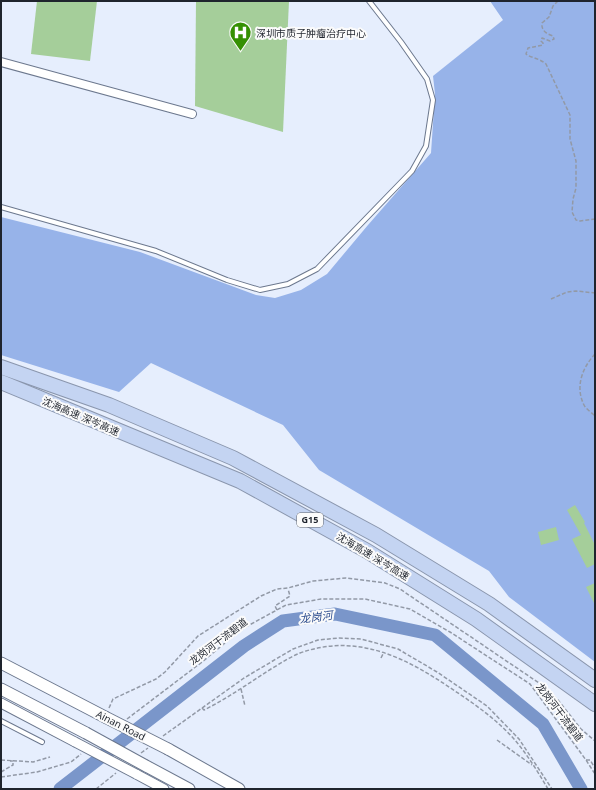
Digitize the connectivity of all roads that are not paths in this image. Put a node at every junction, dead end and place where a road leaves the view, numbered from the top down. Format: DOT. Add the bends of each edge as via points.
graph roads {
  1 [pos="369,1"];
  2 [pos="1,62"];
  3 [pos="192,114"];
  4 [pos="1,207"];
  5 [pos="1,367"];
  6 [pos="1,382"];
  7 [pos="1,663"];
  8 [pos="595,680"];
  9 [pos="1,689"];
  10 [pos="1,703"];
  11 [pos="595,704"];
  12 [pos="1,721"];
  13 [pos="42,742"];
  14 [pos="164,789"];
  15 [pos="189,789"];
  16 [pos="239,789"];
  1 -- 4 [label="lane" via="427,80 433,100 426,146 412,171 317,269 288,284 260,290 227,280 156,251"];
  2 -- 3 [label="street"];
  5 -- 8 [label="highway, 沈海高速 深岑高速 / G15" via="109,405 233,458 376,535 489,604"];
  6 -- 11 [label="highway, 沈海高速 深岑高速 / G15" via="240,481 367,551 462,610"];
  7 -- 16 [label="main road, Ainan Road, bridge" via="168,749"];
  9 -- 15 [label="main road, bridge"];
  10 -- 14 [label="street, bridge"];
  12 -- 13 [label="lane"];
}
